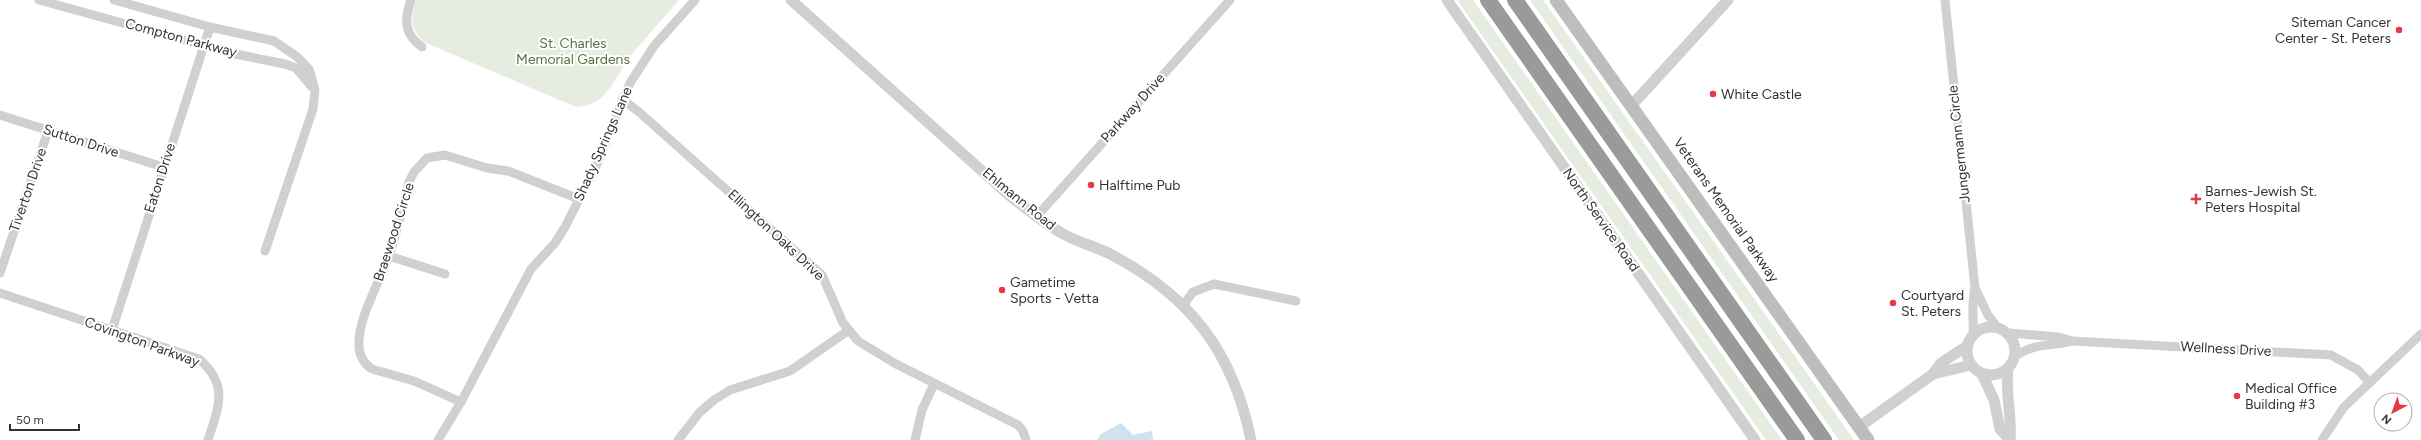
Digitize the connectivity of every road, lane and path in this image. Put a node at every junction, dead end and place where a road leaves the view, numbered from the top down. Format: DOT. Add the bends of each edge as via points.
graph roads {
  1 [pos="39,0"];
  2 [pos="114,0"];
  3 [pos="411,0"];
  4 [pos="695,0"];
  5 [pos="791,0"];
  6 [pos="1230,0"];
  7 [pos="1448,0"];
  8 [pos="1488,0"];
  9 [pos="1516,0"];
  10 [pos="1556,0"];
  11 [pos="1728,0"];
  12 [pos="1945,0"];
  13 [pos="210,27"];
  14 [pos="205,44"];
  15 [pos="422,47"];
  16 [pos="315,90"];
  17 [pos="622,99"];
  18 [pos="1632,105"];
  19 [pos="0,115"];
  20 [pos="48,131"];
  21 [pos="163,167"];
  22 [pos="579,199"];
  23 [pos="1037,216"];
  24 [pos="265,251"];
  25 [pos="389,256"];
  26 [pos="0,273"];
  27 [pos="445,274"];
  28 [pos="1974,288"];
  29 [pos="0,294"];
  30 [pos="1296,301"];
  31 [pos="1184,304"];
  32 [pos="1997,328"];
  33 [pos="112,330"];
  34 [pos="849,330"];
  35 [pos="2008,333"];
  36 [pos="2421,334"];
  37 [pos="1973,335"];
  38 [pos="2072,341"];
  39 [pos="1968,346"];
  40 [pos="2015,356"];
  41 [pos="1971,365"];
  42 [pos="2008,369"];
  43 [pos="1933,374"];
  44 [pos="1982,374"];
  45 [pos="2370,383"];
  46 [pos="934,384"];
  47 [pos="461,402"];
  48 [pos="1859,427"];
  49 [pos="208,440"];
  50 [pos="438,440"];
  51 [pos="678,440"];
  52 [pos="915,440"];
  53 [pos="1026,440"];
  54 [pos="1251,440"];
  55 [pos="1755,440"];
  56 [pos="1797,440"];
  57 [pos="1824,440"];
  58 [pos="1868,440"];
  59 [pos="2010,440"];
  60 [pos="2322,440"];
  1 -- 14 [label="street, Compton Parkway"];
  2 -- 13 [label="street, Compton Parkway"];
  3 -- 15 [label="street" via="406,24 411,38"];
  4 -- 17 [label="street, Shady Springs Lane" via="642,63"];
  5 -- 23 [label="street, Ehlmann Road" via="1010,196"];
  6 -- 23 [label="street, Parkway Drive"];
  7 -- 55 [label="street, North Service Road"];
  8 -- 56 [label="highway"];
  9 -- 57 [label="highway"];
  10 -- 18 [label="main road, Veterans Memorial Parkway"];
  11 -- 18 [label="street"];
  12 -- 28 [label="street, Jungermann Circle"];
  13 -- 14 [label="street, Eaton Drive"];
  13 -- 16 [label="street, Compton Parkway" via="274,41 296,56 309,69"];
  14 -- 16 [label="street, Compton Parkway" via="296,68"];
  14 -- 21 [label="street, Eaton Drive"];
  16 -- 24 [label="street, Compton Parkway" via="313,108"];
  17 -- 22 [label="street, Shady Springs Lane" via="596,166"];
  17 -- 34 [label="street, Ellington Oaks Drive" via="822,275 843,323"];
  18 -- 48 [label="main road, Veterans Memorial Parkway"];
  19 -- 20 [label="street, Sutton Drive"];
  20 -- 21 [label="street, Sutton Drive"];
  20 -- 26 [label="street, Tiverton Drive"];
  21 -- 33 [label="street, Eaton Drive"];
  22 -- 25 [label="street, Braewood Circle" via="508,171 436,155 420,164 409,182"];
  22 -- 47 [label="street, Shady Springs Lane" via="555,243 531,269"];
  23 -- 31 [label="street, Ehlmann Road" via="1066,235 1111,254 1142,272"];
  25 -- 27 [label="street"];
  25 -- 47 [label="street, Braewood Circle" via="361,331 358,345 360,354 367,366 372,369 414,381"];
  28 -- 32 [label="street, Jungermann Circle"];
  28 -- 37 [label="street, Jungermann Circle"];
  29 -- 33 [label="street, Covington Parkway"];
  30 -- 31 [label="street" via="1214,284 1193,292"];
  31 -- 54 [label="street, Ehlmann Road" via="1221,352 1237,388"];
  32 -- 35 [label="street"];
  32 -- 37 [label="street" via="1986,327"];
  33 -- 49 [label="street, Covington Parkway" via="199,359 211,370 220,391 218,411"];
  34 -- 46 [label="street, Ellington Oaks Drive" via="871,351"];
  34 -- 51 [label="street" via="790,371 730,390 714,400 700,412"];
  35 -- 38 [label="street, Wellness Drive" via="2059,337"];
  35 -- 40 [label="street" via="2014,343"];
  36 -- 45 [label="street"];
  37 -- 39 [label="street"];
  38 -- 40 [label="street, Wellness Drive" via="2060,345 2037,345"];
  38 -- 45 [label="street, Wellness Drive" via="2331,355 2358,370"];
  39 -- 41 [label="street" via="1967,357"];
  39 -- 43 [label="street" via="1941,362"];
  40 -- 42 [label="street"];
  41 -- 43 [label="street"];
  41 -- 44 [label="street"];
  42 -- 44 [label="street" via="1996,375"];
  42 -- 59 [label="street" via="2006,389 2011,424"];
  43 -- 48 [label="street"];
  44 -- 59 [label="street" via="1994,400 2000,429"];
  45 -- 60 [label="street" via="2344,407"];
  46 -- 52 [label="street" via="922,410"];
  46 -- 53 [label="street, Ellington Oaks Drive" via="1014,423 1023,431"];
  47 -- 50 [label="street, Shady Springs Lane"];
  48 -- 58 [label="main road, Veterans Memorial Parkway"];
}
